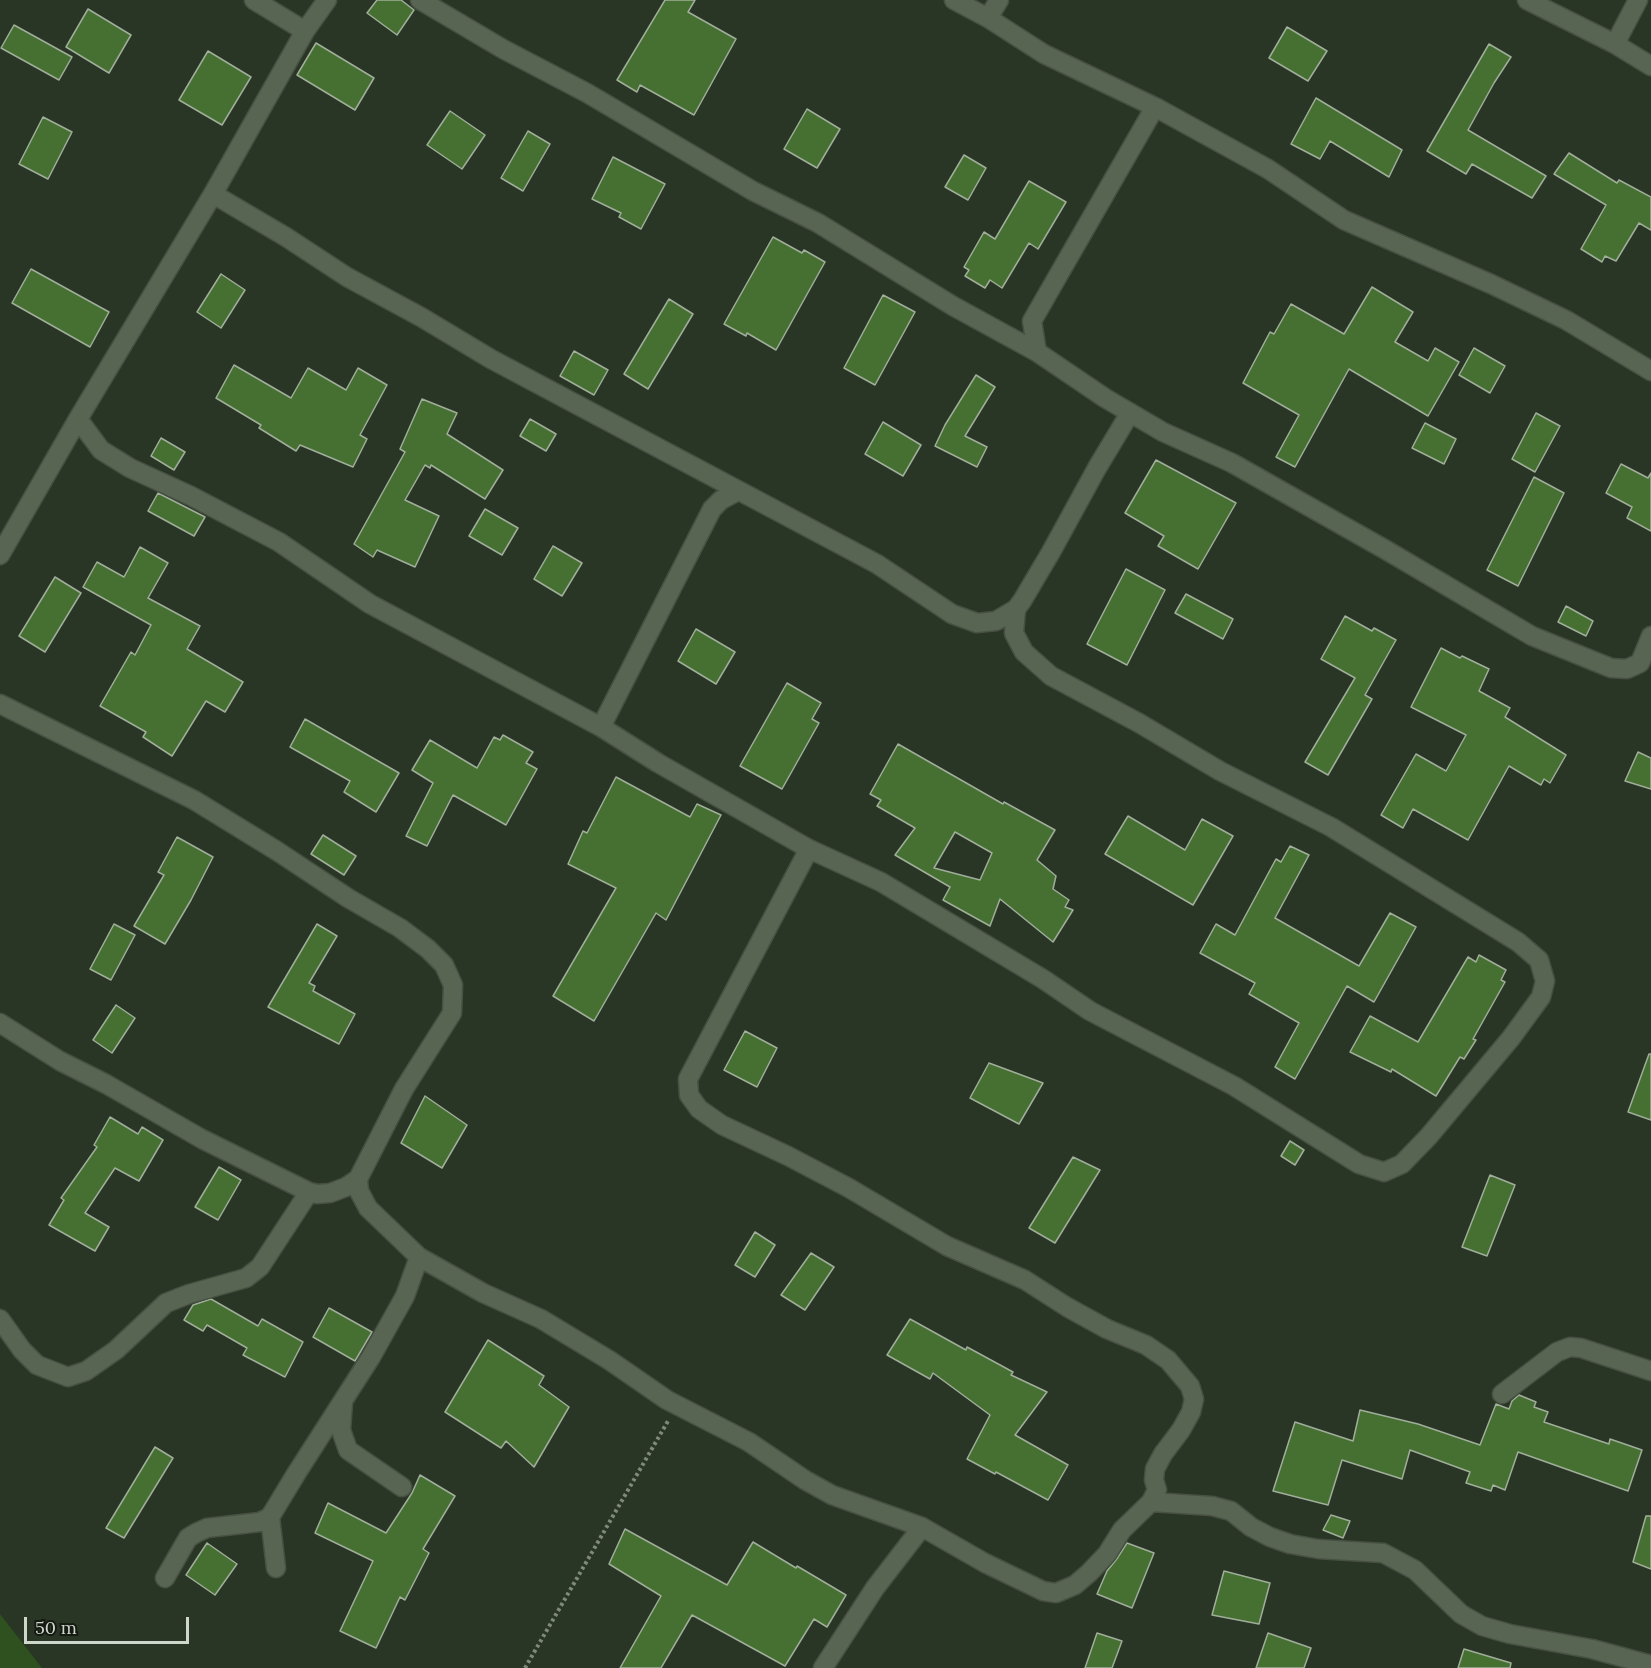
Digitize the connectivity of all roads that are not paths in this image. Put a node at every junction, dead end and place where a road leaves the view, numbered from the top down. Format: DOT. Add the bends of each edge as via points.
graph roads {
  1 [pos="254,0"];
  2 [pos="327,0"];
  3 [pos="420,0"];
  4 [pos="954,0"];
  5 [pos="999,0"];
  6 [pos="1527,0"];
  7 [pos="1638,0"];
  8 [pos="988,18"];
  9 [pos="305,31"];
  10 [pos="1615,44"];
  11 [pos="1651,66"];
  12 [pos="1155,107"];
  13 [pos="213,194"];
  14 [pos="1032,321"];
  15 [pos="1006,333"];
  16 [pos="1037,352"];
  17 [pos="1651,371"];
  18 [pos="1130,413"];
  19 [pos="78,419"];
  20 [pos="738,491"];
  21 [pos="0,555"];
  22 [pos="1016,609"];
  23 [pos="1651,636"];
  24 [pos="0,704"];
  25 [pos="601,727"];
  26 [pos="809,849"];
  27 [pos="0,1023"];
  28 [pos="358,1179"];
  29 [pos="309,1192"];
  30 [pos="419,1257"];
  31 [pos="0,1318"];
  32 [pos="1651,1371"];
  33 [pos="1502,1394"];
  34 [pos="343,1402"];
  35 [pos="402,1487"];
  36 [pos="1151,1502"];
  37 [pos="270,1517"];
  38 [pos="922,1527"];
  39 [pos="276,1568"];
  40 [pos="165,1578"];
  41 [pos="1651,1665"];
  42 [pos="823,1668"];
  1 -- 9 [label="street"];
  2 -- 9 [label="street"];
  3 -- 15 [label="street"];
  4 -- 8 [label="street"];
  5 -- 8 [label="street"];
  6 -- 10 [label="street"];
  7 -- 10 [label="street"];
  8 -- 12 [label="street" via="1044,54"];
  9 -- 13 [label="street"];
  10 -- 11 [label="street"];
  12 -- 14 [label="street"];
  12 -- 17 [label="street" via="1268,169 1344,220 1566,320"];
  13 -- 19 [label="street"];
  13 -- 20 [label="street" via="491,359"];
  14 -- 15 [label="street"];
  14 -- 16 [label="street"];
  15 -- 16 [label="street"];
  16 -- 18 [label="street"];
  18 -- 22 [label="street"];
  18 -- 23 [label="street" via="1232,463 1532,636 1611,668 1628,669 1640,663"];
  19 -- 21 [label="street"];
  19 -- 25 [label="street" via="101,450 130,468 279,542 370,604"];
  20 -- 22 [label="street" via="877,564 952,614 977,623 996,621"];
  20 -- 25 [label="street" via="712,509"];
  22 -- 26 [label="street" via="1014,633 1024,652 1051,676 1220,771 1330,827 1518,942 1539,960 1545,981 1541,997 1429,1136 1402,1164 1384,1172 1359,1164 1234,1086 1090,1011 881,882"];
  24 -- 28 [label="street" via="194,800 400,928 444,965 453,985 452,1013 404,1089"];
  25 -- 26 [label="street"];
  26 -- 36 [label="street" via="688,1079 689,1095 699,1109 722,1125 829,1177 947,1246 1025,1280 1067,1307 1146,1345 1168,1360 1190,1386 1194,1399 1182,1430 1155,1469 1157,1490"];
  27 -- 29 [label="street" via="60,1061 202,1139"];
  28 -- 29 [label="street" via="330,1193"];
  28 -- 30 [label="street" via="368,1208"];
  29 -- 31 [label="street" via="260,1268 246,1278 166,1303 116,1350 86,1371 68,1377 37,1365"];
  30 -- 34 [label="street" via="405,1296"];
  30 -- 38 [label="street" via="541,1320 677,1405 749,1442 804,1480 832,1495"];
  32 -- 33 [label="street" via="1581,1348 1563,1348"];
  34 -- 35 [label="street" via="341,1430 348,1450"];
  34 -- 37 [label="street"];
  36 -- 38 [label="street" via="1122,1530 1089,1573 1075,1585 1056,1593 1043,1591 985,1563"];
  36 -- 41 [label="street" via="1230,1511 1251,1527 1290,1544 1383,1553 1415,1570 1461,1614 1482,1626"];
  37 -- 39 [label="street"];
  37 -- 40 [label="street" via="196,1533"];
  38 -- 42 [label="street" via="875,1588"];
}
